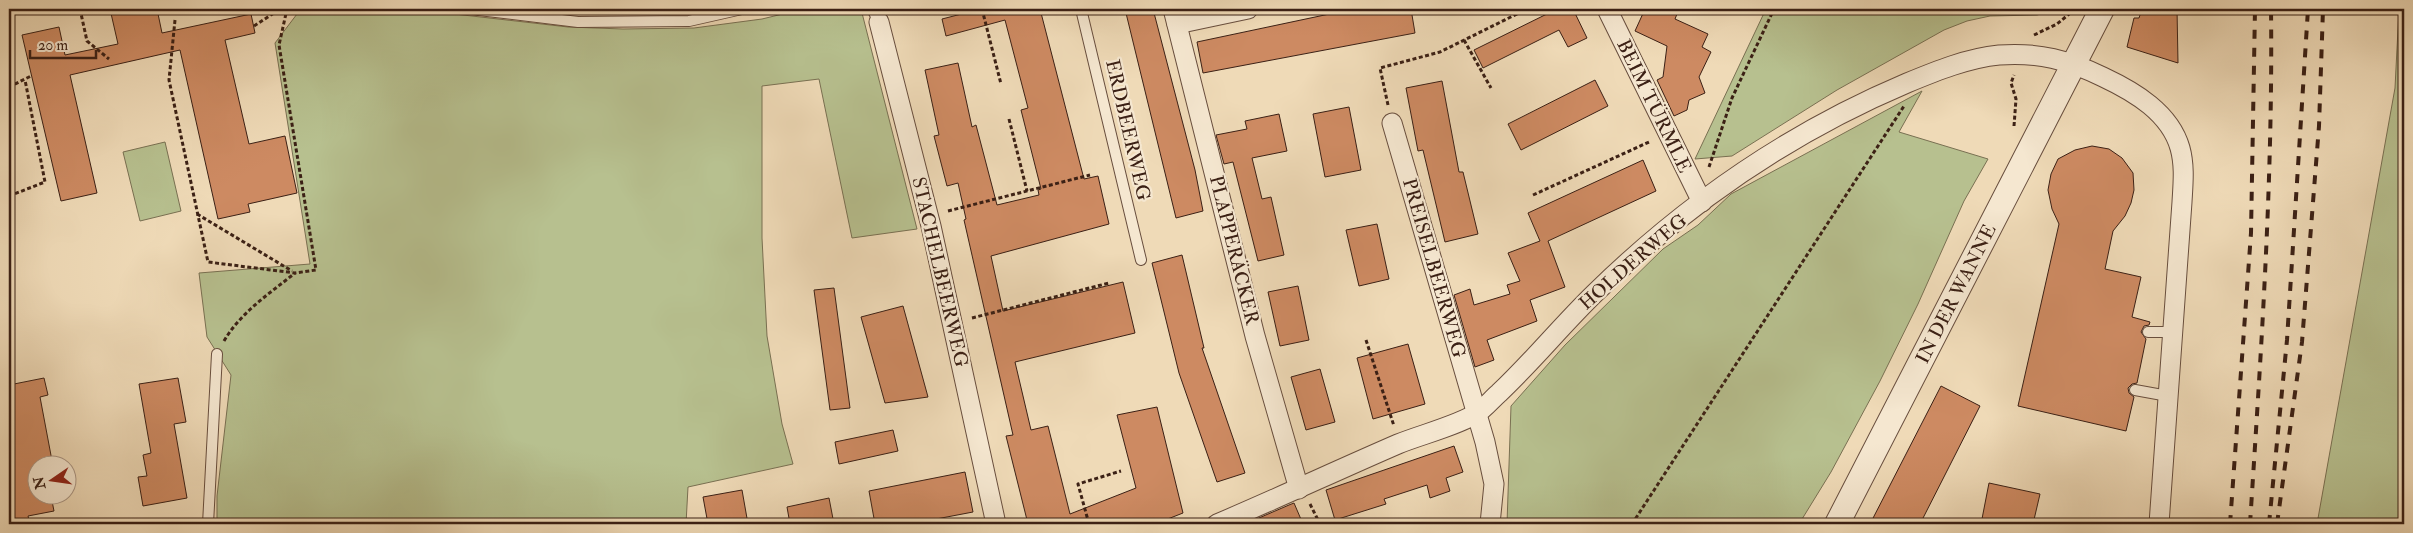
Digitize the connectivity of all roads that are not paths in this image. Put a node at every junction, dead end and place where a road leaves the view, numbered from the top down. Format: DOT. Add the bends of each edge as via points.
graph roads {
  1 [pos="470,9"];
  2 [pos="742,9"];
  3 [pos="1081,9"];
  4 [pos="1248,9"];
  5 [pos="1607,9"];
  6 [pos="2102,9"];
  7 [pos="876,15"];
  8 [pos="1175,16"];
  9 [pos="2074,62"];
  10 [pos="1392,123"];
  11 [pos="1702,202"];
  12 [pos="1141,260"];
  13 [pos="2148,332"];
  14 [pos="2173,332"];
  15 [pos="217,354"];
  16 [pos="2135,390"];
  17 [pos="2168,396"];
  18 [pos="1476,414"];
  19 [pos="1299,489"];
  20 [pos="208,524"];
  21 [pos="996,524"];
  22 [pos="1217,524"];
  23 [pos="1490,524"];
  24 [pos="1837,524"];
  25 [pos="2159,524"];
  1 -- 2 [label="lane" via="578,22 689,21"];
  3 -- 12 [label="lane, ERDBEERWEG"];
  4 -- 8 [label="street"];
  5 -- 11 [label="street, BEIM TÜRMLE"];
  6 -- 9 [label="street, IN DER WANNE"];
  7 -- 21 [label="street, STACHELBEERWEG" via="931,226"];
  8 -- 19 [label="street, PLAPPERÄCKER" via="1255,336"];
  9 -- 11 [label="street, HOLDERWEG" via="2025,54 1996,55 1914,80 1789,142"];
  9 -- 14 [label="street" via="2136,94 2155,109 2172,129 2180,147 2182,202"];
  9 -- 24 [label="street, IN DER WANNE"];
  10 -- 18 [label="street, PREISELBEERWEG"];
  11 -- 18 [label="street, HOLDERWEG" via="1595,293 1518,375"];
  13 -- 14 [label="lane"];
  14 -- 17 [label="street"];
  15 -- 20 [label="lane"];
  16 -- 17 [label="lane"];
  17 -- 25 [label="street"];
  18 -- 19 [label="street, HOLDERWEG"];
  18 -- 23 [label="street, PREISELBEERWEG" via="1494,484"];
  19 -- 22 [label="street, HOLDERWEG"];
}
